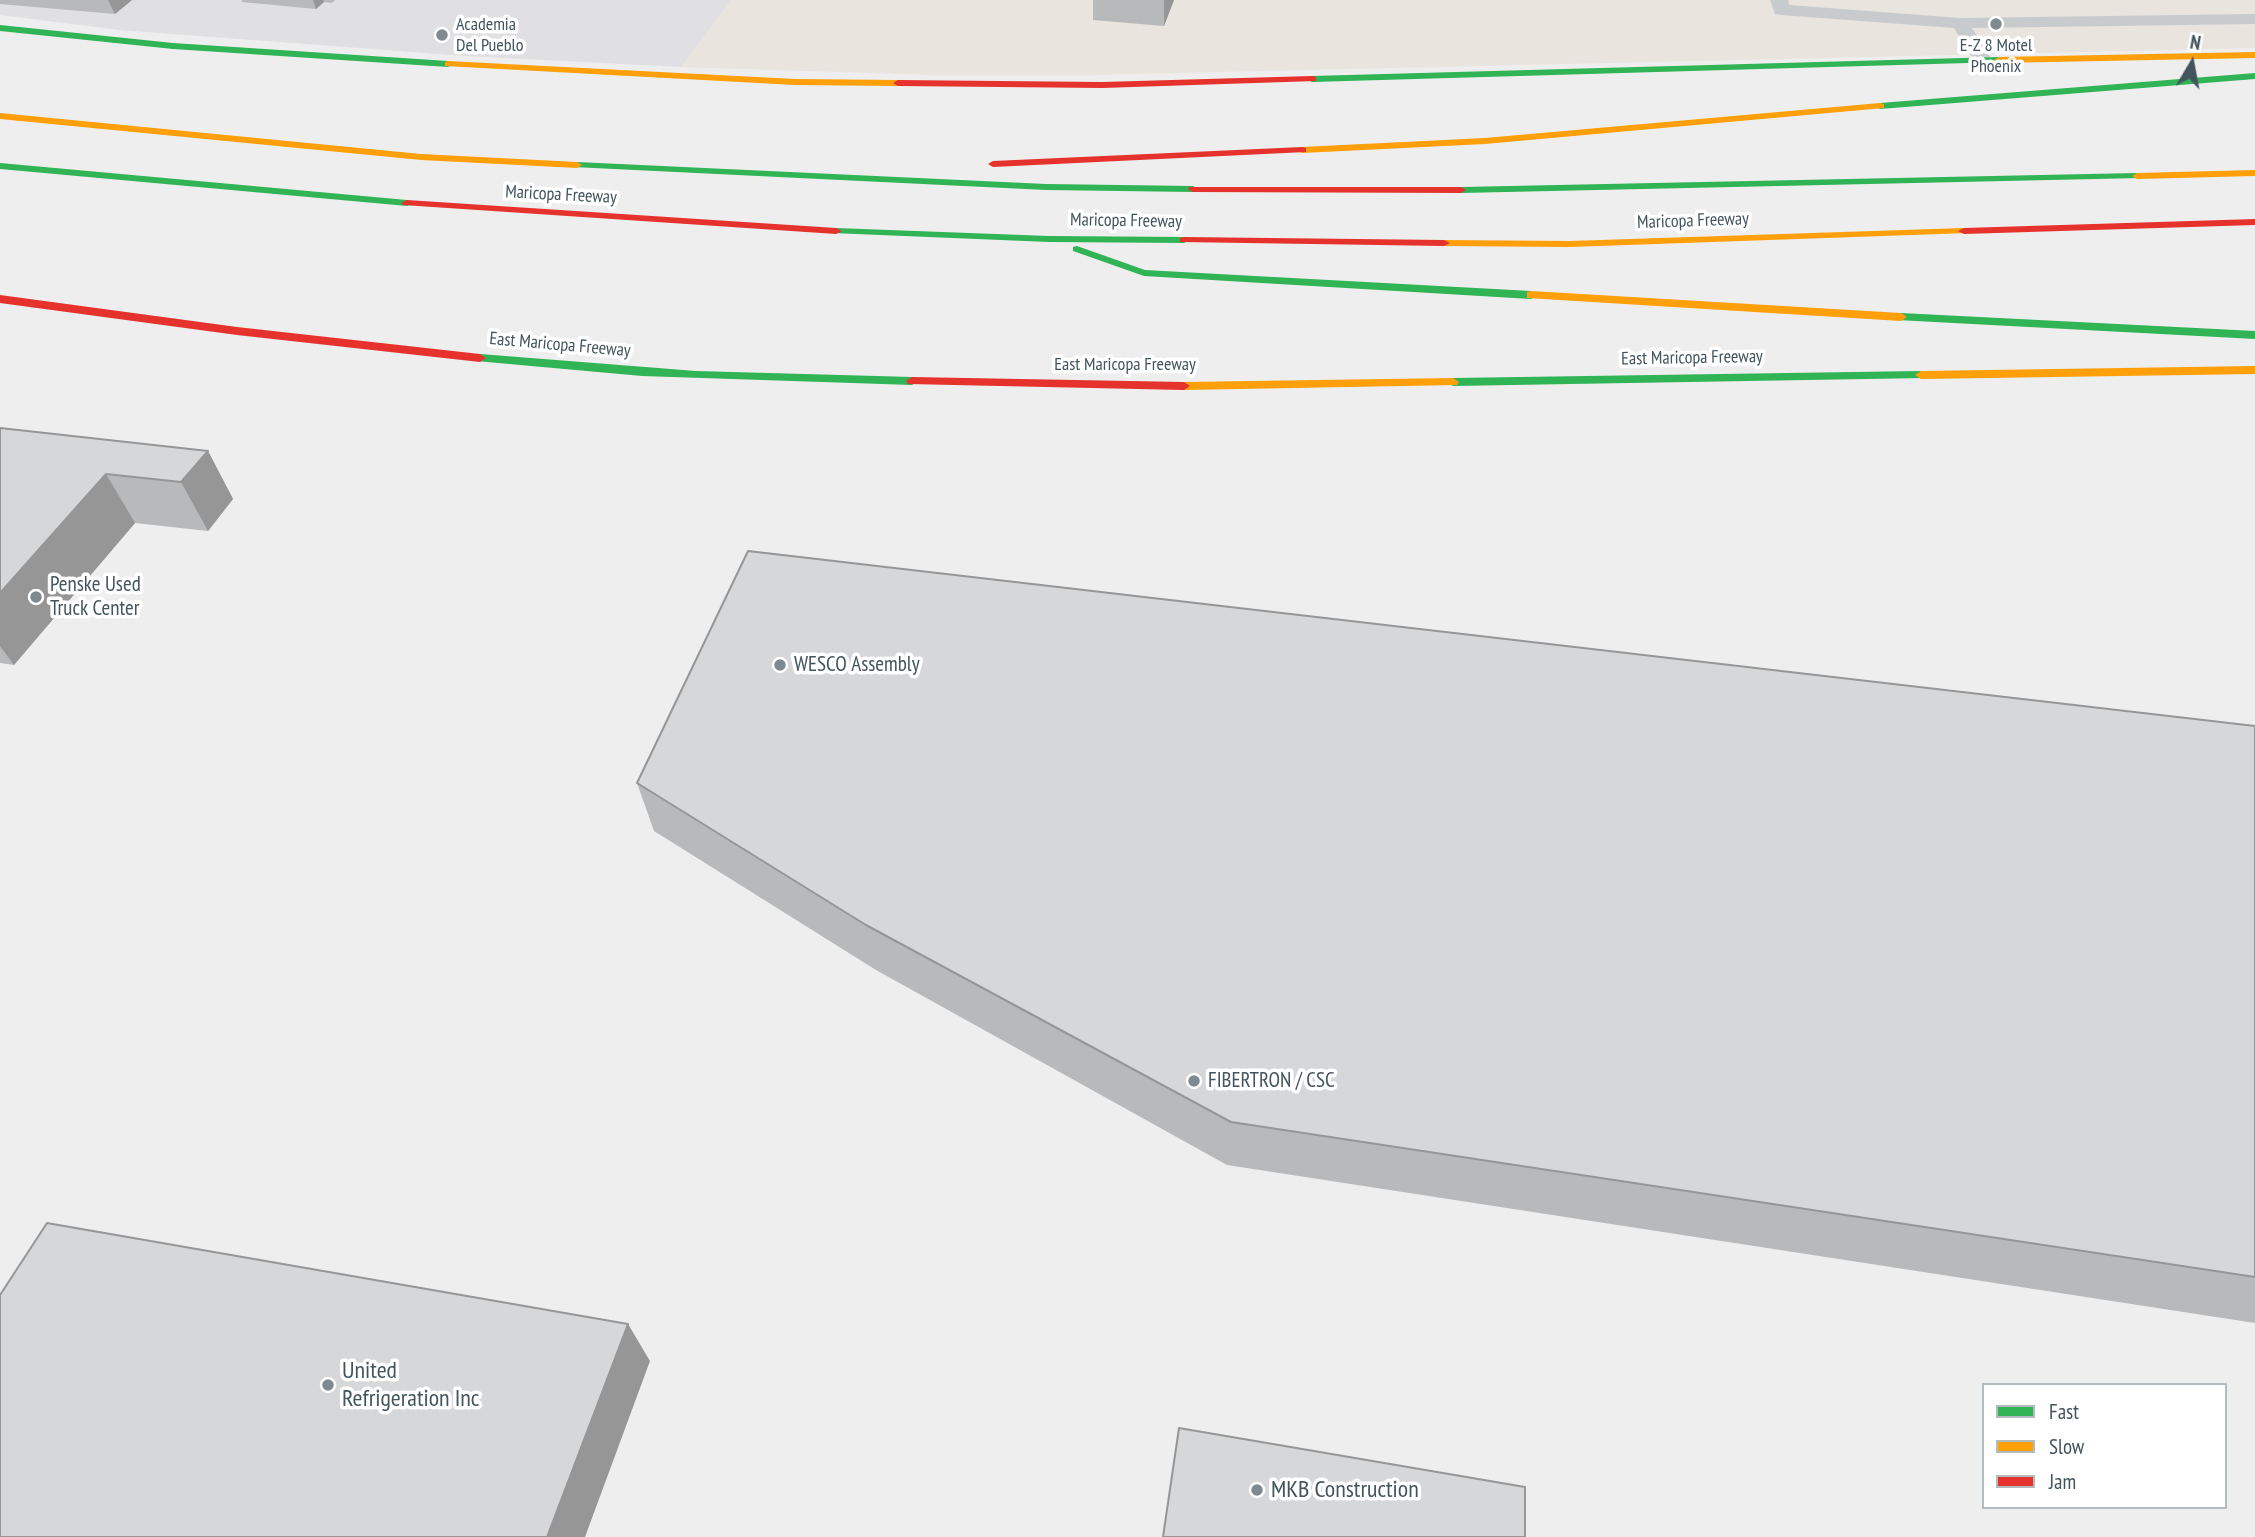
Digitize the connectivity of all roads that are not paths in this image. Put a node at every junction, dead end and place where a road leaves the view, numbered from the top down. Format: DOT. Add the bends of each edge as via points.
graph roads {
  1 [pos="1779,0"];
  2 [pos="1881,8"];
  3 [pos="2255,19"];
  4 [pos="1960,23"];
  5 [pos="0,28"];
  6 [pos="2255,55"];
  7 [pos="1983,60"];
  8 [pos="2255,76"];
  9 [pos="0,116"];
  10 [pos="0,166"];
  11 [pos="2255,173"];
  12 [pos="811,177"];
  13 [pos="2255,222"];
  14 [pos="1049,239"];
  15 [pos="0,299"];
  16 [pos="2255,335"];
  17 [pos="2255,370"];
  1 -- 2 [label="lane" via="1781,9"];
  2 -- 4 [label="lane"];
  3 -- 4 [label="lane"];
  4 -- 7 [label="lane"];
  5 -- 7 [label="main road" via="337,58 796,82 1102,85"];
  6 -- 7 [label="main road"];
  8 -- 12 [label="main road" via="1459,143 1079,158"];
  9 -- 12 [label="main road, Maricopa Freeway" via="421,157"];
  10 -- 14 [label="main road, Maricopa Freeway" via="482,210"];
  11 -- 12 [label="main road, Maricopa Freeway" via="1408,191 1073,188"];
  13 -- 14 [label="main road, Maricopa Freeway" via="1570,244"];
  14 -- 16 [label="main road" via="1144,273"];
  15 -- 17 [label="main road, East Maricopa Freeway" via="564,367 781,379 1182,386"];
}
